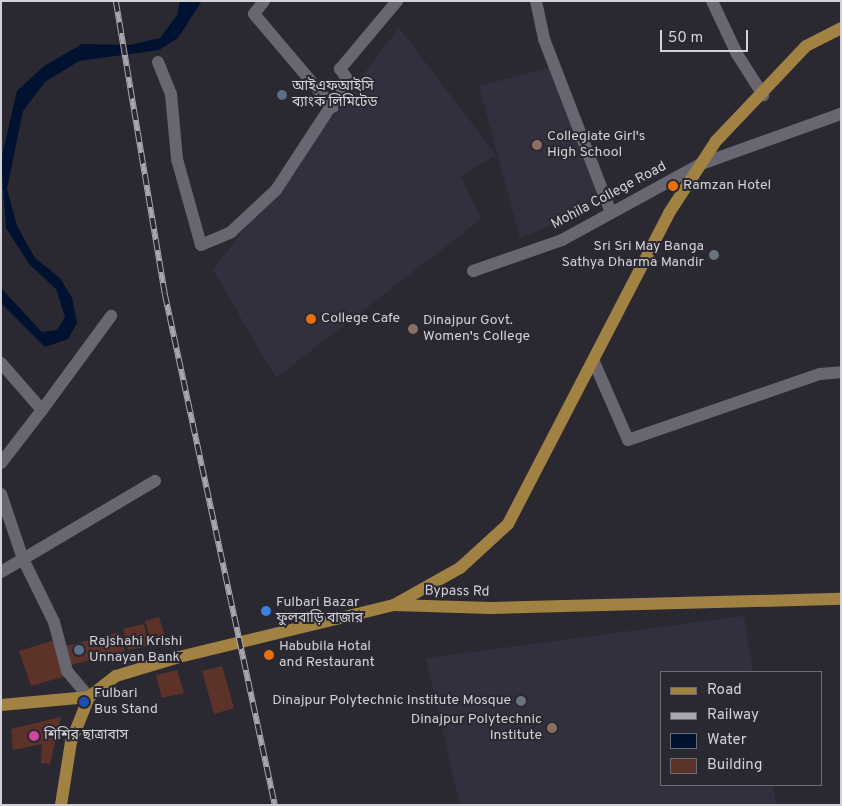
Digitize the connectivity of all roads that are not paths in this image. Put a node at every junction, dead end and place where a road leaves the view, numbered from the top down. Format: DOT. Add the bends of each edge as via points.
graph roads {
  1 [pos="264,1"];
  2 [pos="397,1"];
  3 [pos="536,1"];
  4 [pos="712,1"];
  5 [pos="841,28"];
  6 [pos="158,62"];
  7 [pos="762,95"];
  8 [pos="332,107"];
  9 [pos="841,114"];
  10 [pos="701,164"];
  11 [pos="611,213"];
  12 [pos="473,271"];
  13 [pos="111,316"];
  14 [pos="594,362"];
  15 [pos="1,363"];
  16 [pos="841,372"];
  17 [pos="42,410"];
  18 [pos="1,463"];
  19 [pos="155,481"];
  20 [pos="1,494"];
  21 [pos="23,559"];
  22 [pos="1,572"];
  23 [pos="841,599"];
  24 [pos="394,605"];
  25 [pos="89,697"];
  26 [pos="1,705"];
  27 [pos="61,805"];
  1 -- 8 [label="street" via="254,14"];
  2 -- 8 [label="street" via="340,69 348,80"];
  3 -- 11 [label="street" via="544,39"];
  4 -- 7 [label="street" via="736,54"];
  5 -- 7 [label="main road" via="806,46"];
  6 -- 8 [label="street" via="171,94 177,159 201,245 231,232 259,211"];
  7 -- 10 [label="main road" via="716,141"];
  9 -- 10 [label="street, Mohila College Road"];
  10 -- 11 [label="street, Mohila College Road"];
  10 -- 14 [label="main road" via="668,213"];
  11 -- 12 [label="street, Mohila College Road" via="562,240"];
  13 -- 17 [label="street"];
  14 -- 16 [label="street" via="628,440 820,374"];
  14 -- 24 [label="main road" via="508,524 460,568"];
  15 -- 17 [label="street"];
  17 -- 18 [label="street"];
  19 -- 21 [label="street"];
  20 -- 21 [label="street"];
  21 -- 22 [label="street"];
  21 -- 25 [label="street" via="42,591 67,671"];
  23 -- 24 [label="main road, Bypass Rd" via="492,608"];
  24 -- 25 [label="main road, Bypass Rd" via="179,657 116,676"];
  25 -- 26 [label="main road"];
  25 -- 27 [label="main road" via="71,742"];
}
